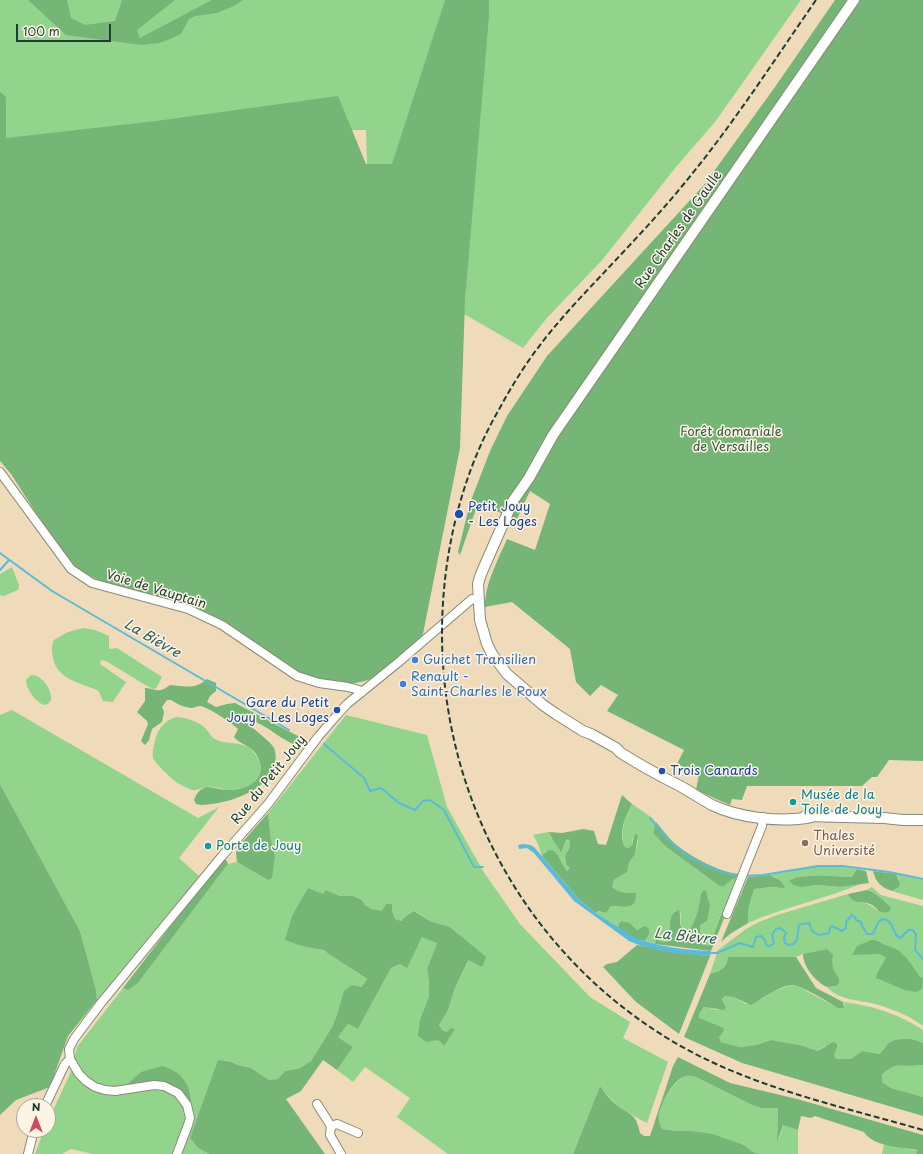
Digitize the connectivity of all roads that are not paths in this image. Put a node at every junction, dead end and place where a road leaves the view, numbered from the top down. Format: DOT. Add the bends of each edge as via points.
graph roads {
  1 [pos="854,0"];
  2 [pos="0,472"];
  3 [pos="479,600"];
  4 [pos="362,692"];
  5 [pos="923,815"];
  6 [pos="763,818"];
  7 [pos="890,818"];
  8 [pos="923,820"];
  9 [pos="727,914"];
  10 [pos="70,1059"];
  11 [pos="49,1098"];
  12 [pos="317,1104"];
  13 [pos="331,1126"];
  14 [pos="358,1133"];
  15 [pos="32,1138"];
  16 [pos="28,1154"];
  17 [pos="177,1154"];
  18 [pos="342,1154"];
  1 -- 3 [label="main road, Rue Charles de Gaulle" via="553,435 513,501 497,536 480,574"];
  2 -- 4 [label="street, Voie de Vauptain" via="71,569 92,583 188,609 222,625 298,676"];
  3 -- 4 [label="street, Rue du Petit Jouy" via="472,599"];
  3 -- 6 [label="main road, Rue Charles de Gaulle" via="481,624 492,654 508,674 543,705 657,775 713,805 739,814"];
  4 -- 10 [label="street, Rue du Petit Jouy" via="337,715 268,804 101,1003 69,1049"];
  5 -- 7 [label="main road, Rue Charles de Gaulle"];
  6 -- 7 [label="main road, Rue Charles de Gaulle"];
  6 -- 9 [label="street"];
  7 -- 8 [label="main road, Rue Charles de Gaulle"];
  10 -- 11 [label="street, Rue du Petit Jouy" via="65,1064"];
  10 -- 17 [label="street" via="79,1074 95,1087 115,1091 154,1085 164,1086 178,1093 187,1105 190,1118"];
  12 -- 13 [label="street"];
  13 -- 14 [label="street" via="337,1124"];
  13 -- 18 [label="street" via="330,1135"];
  15 -- 16 [label="street"];
}
